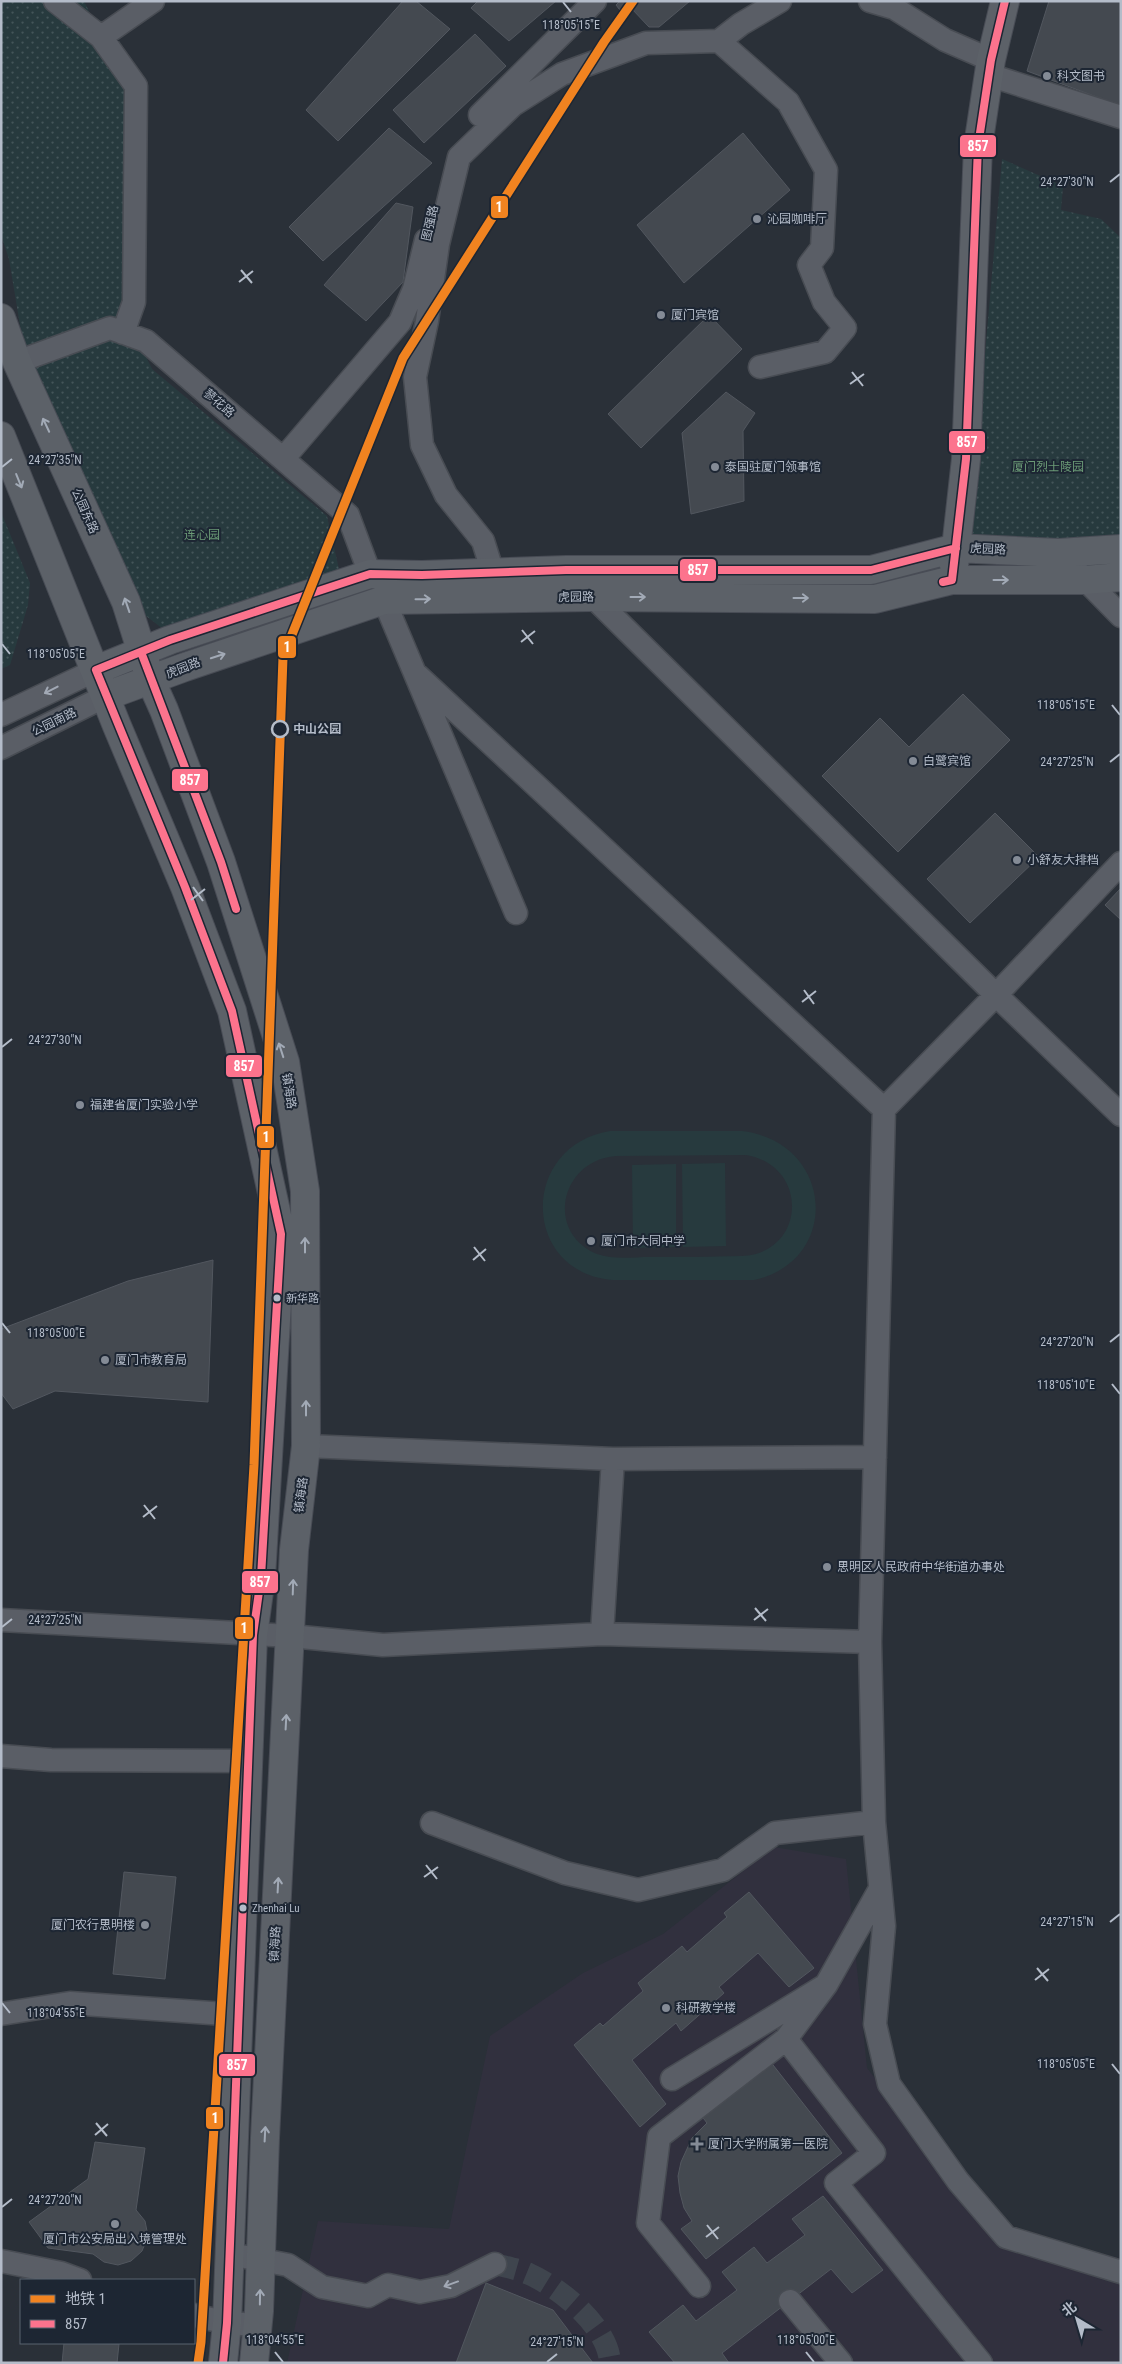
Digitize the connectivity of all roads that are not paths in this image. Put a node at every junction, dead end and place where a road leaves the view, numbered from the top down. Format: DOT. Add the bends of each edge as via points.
graph roads {
  1 [pos="55,1"];
  2 [pos="153,1"];
  3 [pos="595,1"];
  4 [pos="780,1"];
  5 [pos="870,1"];
  6 [pos="1005,1"];
  7 [pos="101,37"];
  8 [pos="719,42"];
  9 [pos="990,67"];
  10 [pos="1121,117"];
  11 [pos="1,318"];
  12 [pos="124,333"];
  13 [pos="17,362"];
  14 [pos="760,367"];
  15 [pos="1,436"];
  16 [pos="283,459"];
  17 [pos="956,548"];
  18 [pos="1121,549"];
  19 [pos="1059,553"];
  20 [pos="566,570"];
  21 [pos="493,573"];
  22 [pos="370,574"];
  23 [pos="1121,577"];
  24 [pos="952,580"];
  25 [pos="1085,580"];
  26 [pos="592,597"];
  27 [pos="384,600"];
  28 [pos="1121,616"];
  29 [pos="141,652"];
  30 [pos="96,670"];
  31 [pos="415,673"];
  32 [pos="151,681"];
  33 [pos="106,696"];
  34 [pos="1,716"];
  35 [pos="1,748"];
  36 [pos="1121,863"];
  37 [pos="516,913"];
  38 [pos="996,996"];
  39 [pos="884,1109"];
  40 [pos="1121,1115"];
  41 [pos="306,1446"];
  42 [pos="875,1457"];
  43 [pos="614,1459"];
  44 [pos="1,1620"];
  45 [pos="602,1634"];
  46 [pos="253,1635"];
  47 [pos="291,1636"];
  48 [pos="870,1642"];
  49 [pos="1,1756"];
  50 [pos="249,1761"];
  51 [pos="874,1822"];
  52 [pos="432,1823"];
  53 [pos="880,1889"];
  54 [pos="826,1985"];
  55 [pos="1,2014"];
  56 [pos="239,2015"];
  57 [pos="786,2039"];
  58 [pos="672,2079"];
  59 [pos="230,2254"];
  60 [pos="261,2259"];
  61 [pos="1,2261"];
  62 [pos="495,2264"];
  63 [pos="1121,2272"];
  64 [pos="77,2279"];
  65 [pos="700,2286"];
  66 [pos="790,2301"];
  67 [pos="195,2316"];
  68 [pos="258,2325"];
  69 [pos="225,2345"];
  70 [pos="260,2362"];
  71 [pos="841,2363"];
  72 [pos="980,2363"];
  1 -- 7 [label="street"];
  2 -- 7 [label="street"];
  3 -- 16 [label="street, 图强路" via="460,134 443,166 414,289 400,322"];
  4 -- 8 [label="street"];
  5 -- 9 [label="street" via="894,8"];
  6 -- 9 [label="main road"];
  7 -- 12 [label="street" via="136,86 134,302"];
  8 -- 14 [label="street" via="788,102 826,170 822,248 809,265 824,302 845,328 825,352"];
  8 -- 21 [label="street" via="646,43 562,74 512,105 459,157 438,244 415,377 422,445 446,495 483,541"];
  9 -- 10 [label="street"];
  9 -- 17 [label="main road" via="978,146 966,459"];
  11 -- 13 [label="main road, 公园东路"];
  12 -- 13 [label="street, 蓼花路" via="110,328"];
  12 -- 16 [label="street, 蓼花路" via="146,341"];
  29 -- 13 [label="main road, 公园东路, one-way" via="126,602"];
  15 -- 30 [label="main road, one-way"];
  16 -- 22 [label="street, 蓼花路" via="348,515"];
  17 -- 19 [label="main road, 虎园路"];
  17 -- 20 [label="main road, 虎园路" via="871,570"];
  17 -- 24 [label="main road"];
  18 -- 19 [label="main road, 虎园路"];
  19 -- 25 [label="street"];
  20 -- 21 [label="main road, 虎园路"];
  20 -- 26 [label="street"];
  21 -- 22 [label="main road, 虎园路"];
  22 -- 29 [label="main road, 虎园路"];
  23 -- 25 [label="main road, 虎园路"];
  24 -- 25 [label="main road, 虎园路, one-way"];
  26 -- 24 [label="main road, 虎园路, one-way" via="875,599"];
  25 -- 28 [label="street"];
  27 -- 26 [label="main road, 虎园路, one-way"];
  26 -- 38 [label="street"];
  27 -- 31 [label="street"];
  32 -- 27 [label="main road, 虎园路, one-way"];
  29 -- 30 [label="main road, 虎园路"];
  29 -- 32 [label="main road, 镇海路"];
  30 -- 33 [label="main road"];
  30 -- 34 [label="street, one-way"];
  31 -- 37 [label="street"];
  31 -- 39 [label="street"];
  32 -- 33 [label="main road, 虎园路"];
  41 -- 32 [label="main road, 镇海路, one-way" via="305,1191 285,1062 221,862"];
  33 -- 35 [label="street, 公园南路"];
  33 -- 46 [label="main road" via="232,1011 281,1234 261,1577"];
  36 -- 38 [label="street"];
  38 -- 39 [label="street"];
  38 -- 40 [label="street"];
  39 -- 42 [label="street"];
  41 -- 43 [label="street"];
  47 -- 41 [label="main road, 镇海路, one-way" via="294,1550"];
  42 -- 43 [label="street"];
  42 -- 48 [label="street"];
  43 -- 45 [label="street"];
  44 -- 46 [label="street"];
  45 -- 47 [label="street" via="383,1645"];
  45 -- 48 [label="street"];
  46 -- 47 [label="street"];
  46 -- 50 [label="main road"];
  60 -- 47 [label="main road, 镇海路, one-way"];
  48 -- 51 [label="street"];
  49 -- 50 [label="street" via="51,1760"];
  50 -- 56 [label="main road"];
  51 -- 52 [label="street" via="775,1833 723,1870 638,1890 565,1873"];
  51 -- 53 [label="street"];
  53 -- 54 [label="street"];
  53 -- 63 [label="street" via="884,1926 875,2024 889,2084 958,2181 1006,2237"];
  54 -- 57 [label="street"];
  54 -- 58 [label="street"];
  55 -- 56 [label="street" via="70,2003"];
  56 -- 59 [label="main road"];
  57 -- 65 [label="street" via="659,2137 648,2223"];
  57 -- 72 [label="street" via="874,2153 836,2183"];
  59 -- 60 [label="street"];
  59 -- 69 [label="main road"];
  62 -- 60 [label="street, one-way" via="451,2286 420,2292 388,2285 368,2296 322,2287 288,2265"];
  68 -- 60 [label="main road, 镇海路, one-way"];
  61 -- 64 [label="street"];
  66 -- 71 [label="street"];
  67 -- 69 [label="street"];
  68 -- 69 [label="street"];
  68 -- 70 [label="main road, 镇海路"];
  69 -- 70 [label="street"];
}
